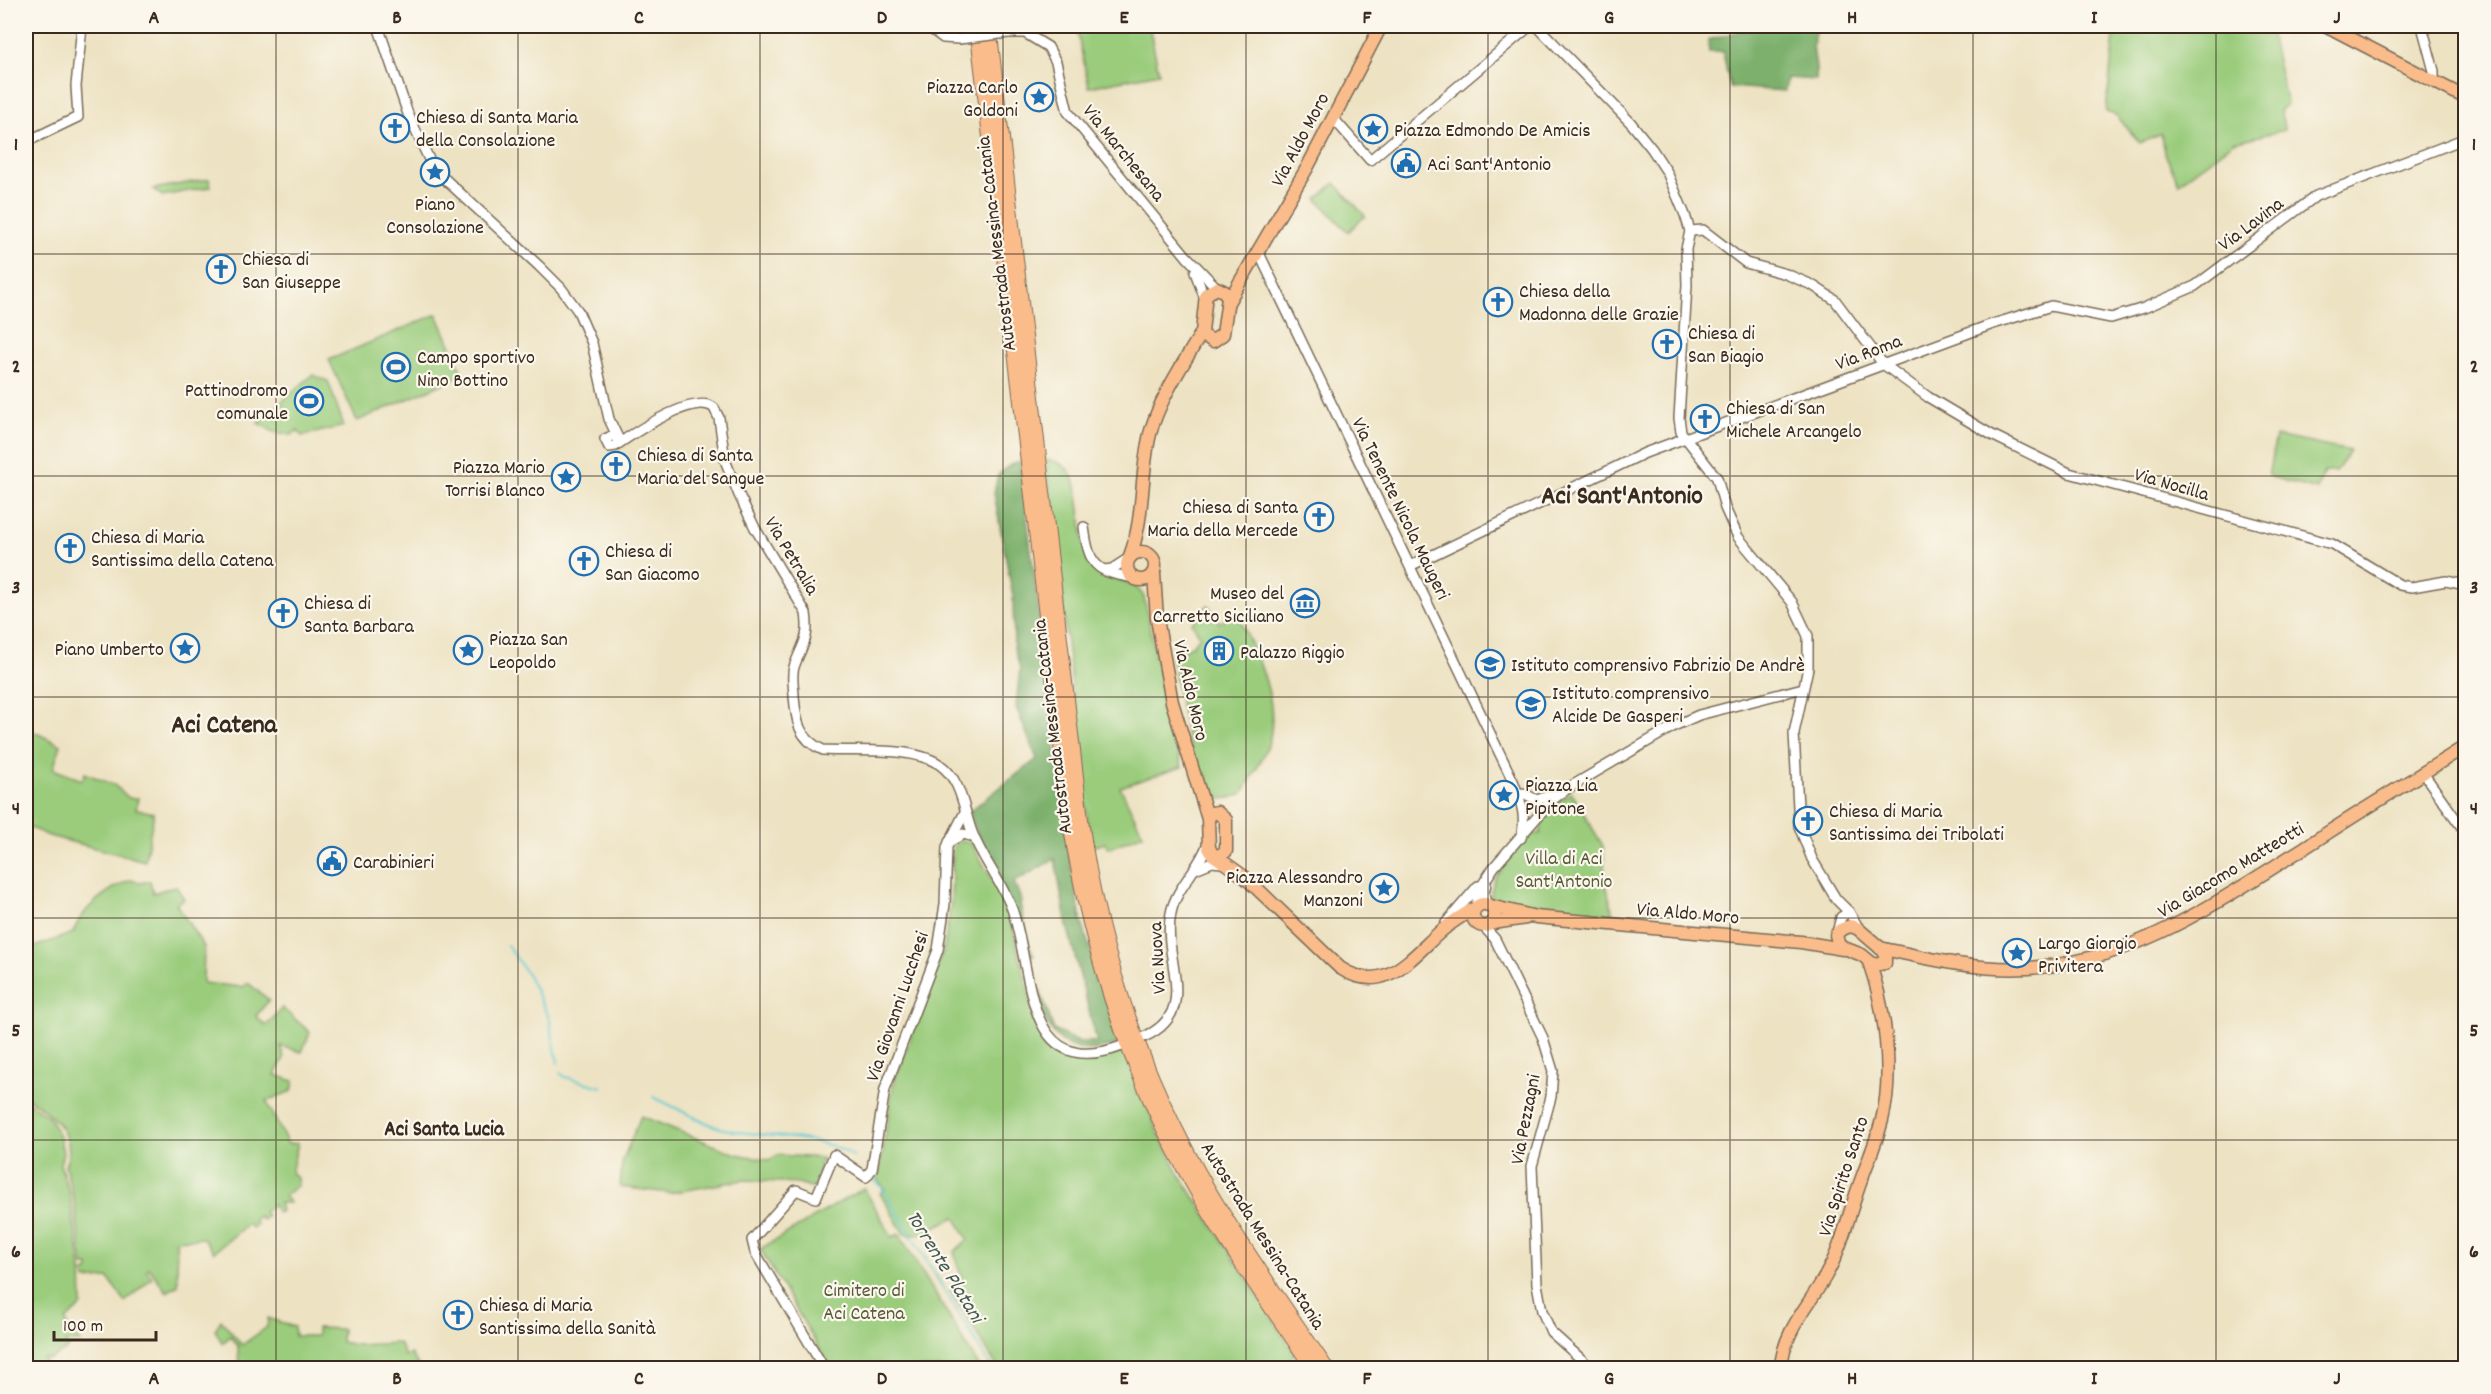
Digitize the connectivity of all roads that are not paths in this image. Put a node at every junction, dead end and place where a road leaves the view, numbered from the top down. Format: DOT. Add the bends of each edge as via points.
graph roads {
  1 [pos="82,26"];
  2 [pos="378,26"];
  3 [pos="927,26"];
  4 [pos="977,26"];
  5 [pos="988,26"];
  6 [pos="1381,26"];
  7 [pos="1530,26"];
  8 [pos="1537,26"];
  9 [pos="2327,26"];
  10 [pos="2422,26"];
  11 [pos="2434,81"];
  12 [pos="2466,98"];
  13 [pos="1333,118"];
  14 [pos="2466,138"];
  15 [pos="26,142"];
  16 [pos="1692,232"];
  17 [pos="1258,251"];
  18 [pos="1187,257"];
  19 [pos="1246,268"];
  20 [pos="1219,289"];
  21 [pos="1205,299"];
  22 [pos="1227,304"];
  23 [pos="2055,306"];
  24 [pos="1202,332"];
  25 [pos="1213,341"];
  26 [pos="1883,364"];
  27 [pos="1181,371"];
  28 [pos="1691,436"];
  29 [pos="1141,519"];
  30 [pos="1084,527"];
  31 [pos="1149,554"];
  32 [pos="1130,557"];
  33 [pos="1410,566"];
  34 [pos="1102,570"];
  35 [pos="1154,574"];
  36 [pos="1135,579"];
  37 [pos="2466,585"];
  38 [pos="1157,619"];
  39 [pos="1803,688"];
  40 [pos="2466,746"];
  41 [pos="2423,773"];
  42 [pos="1513,782"];
  43 [pos="1570,787"];
  44 [pos="1523,794"];
  45 [pos="1523,808"];
  46 [pos="965,812"];
  47 [pos="1213,816"];
  48 [pos="1538,817"];
  49 [pos="2466,833"];
  50 [pos="974,837"];
  51 [pos="1521,838"];
  52 [pos="1209,841"];
  53 [pos="949,842"];
  54 [pos="1227,846"];
  55 [pos="1216,860"];
  56 [pos="1494,867"];
  57 [pos="1195,869"];
  58 [pos="1246,878"];
  59 [pos="1486,878"];
  60 [pos="1481,906"];
  61 [pos="1845,915"];
  62 [pos="1536,917"];
  63 [pos="1491,927"];
  64 [pos="1441,930"];
  65 [pos="1861,932"];
  66 [pos="1836,934"];
  67 [pos="1801,942"];
  68 [pos="1422,948"];
  69 [pos="1881,948"];
  70 [pos="1843,949"];
  71 [pos="1922,959"];
  72 [pos="1879,964"];
  73 [pos="1144,1037"];
  74 [pos="1122,1046"];
  75 [pos="824,1368"];
  76 [pos="1313,1368"];
  77 [pos="1326,1368"];
  78 [pos="1591,1368"];
  79 [pos="1780,1368"];
  1 -- 15 [label="street" via="76,86 78,117"];
  2 -- 46 [label="street, Via Petralia" via="408,114 433,168 539,266 572,302 592,343 613,438 698,402 714,408 725,460 739,495 803,606 808,627 806,644 793,674 796,722 806,739 823,750 904,752 928,758 953,778"];
  3 -- 18 [label="street, Via Marchesana, bridge" via="943,38 1025,33 1048,47 1056,62 1068,112"];
  4 -- 76 [label="highway, Autostrada Messina-Catania" via="1067,799 1086,912 1123,1034 1163,1129 1212,1217"];
  5 -- 77 [label="highway, Autostrada Messina-Catania" via="1081,820 1097,910 1133,1030 1184,1144 1227,1220"];
  6 -- 13 [label="main road, Via Aldo Moro"];
  7 -- 13 [label="street" via="1370,160"];
  8 -- 16 [label="street" via="1631,123 1667,172"];
  9 -- 11 [label="main road"];
  10 -- 11 [label="street"];
  11 -- 12 [label="main road"];
  13 -- 17 [label="main road, Via Aldo Moro"];
  14 -- 23 [label="street, Via Lavina" via="2316,196 2195,286 2144,308 2111,318"];
  16 -- 26 [label="street, Via Nocilla" via="1707,233 1746,263 1786,274 1835,300"];
  16 -- 28 [label="street" via="1686,249 1680,428"];
  17 -- 19 [label="main road, Via Aldo Moro"];
  17 -- 33 [label="street, Via Tenente Nicola Maugeri"];
  18 -- 20 [label="street"];
  18 -- 21 [label="street"];
  19 -- 20 [label="main road" via="1232,284"];
  19 -- 22 [label="main road"];
  20 -- 21 [label="main road" via="1209,291"];
  20 -- 22 [label="main road" via="1227,295"];
  21 -- 24 [label="main road"];
  22 -- 25 [label="main road" via="1224,334"];
  23 -- 26 [label="street, Via Roma"];
  24 -- 25 [label="main road"];
  24 -- 27 [label="main road"];
  25 -- 27 [label="main road"];
  26 -- 28 [label="street, Via Roma"];
  26 -- 37 [label="street, Via Nocilla" via="1976,427 2069,473 2332,544 2400,585 2412,587 2446,581"];
  27 -- 29 [label="main road" via="1157,412 1150,435"];
  28 -- 33 [label="street, Via Roma" via="1645,453"];
  28 -- 39 [label="street" via="1717,478 1741,543 1792,602 1808,636 1810,653"];
  29 -- 31 [label="main road"];
  29 -- 32 [label="main road"];
  30 -- 34 [label="street" via="1090,558"];
  31 -- 32 [label="main road" via="1140,551"];
  31 -- 35 [label="main road" via="1155,563"];
  32 -- 34 [label="street" via="1112,569"];
  32 -- 36 [label="main road" via="1127,569"];
  33 -- 42 [label="street, Via Tenente Nicola Maugeri"];
  34 -- 36 [label="street"];
  35 -- 36 [label="main road" via="1146,580"];
  35 -- 38 [label="main road"];
  36 -- 38 [label="main road" via="1148,596"];
  38 -- 47 [label="main road, Via Aldo Moro" via="1179,729"];
  39 -- 43 [label="street" via="1699,715"];
  39 -- 61 [label="street" via="1794,733 1799,826 1806,848"];
  40 -- 41 [label="main road, Via Giacomo Matteotti"];
  41 -- 49 [label="street"];
  41 -- 71 [label="main road, Via Giacomo Matteotti" via="2196,916 2148,940 2085,960 2029,968 1981,968"];
  42 -- 44 [label="street"];
  42 -- 45 [label="street"];
  43 -- 44 [label="street" via="1537,800"];
  43 -- 48 [label="street"];
  44 -- 48 [label="street"];
  45 -- 48 [label="street"];
  45 -- 51 [label="street"];
  46 -- 50 [label="street"];
  46 -- 53 [label="street, Via Giovanni Lucchesi"];
  47 -- 52 [label="main road"];
  47 -- 54 [label="main road, Via Aldo Moro" via="1226,820"];
  48 -- 51 [label="street"];
  50 -- 53 [label="street" via="963,834"];
  50 -- 74 [label="street" via="1011,907 1037,1014 1046,1034 1074,1054 1101,1054"];
  51 -- 56 [label="street"];
  52 -- 55 [label="main road"];
  52 -- 57 [label="street, Via Nuova"];
  53 -- 75 [label="street, Via Giovanni Lucchesi" via="938,950 885,1089 875,1161 866,1177 834,1155 816,1198 796,1190 754,1236 752,1247"];
  54 -- 55 [label="main road"];
  54 -- 58 [label="main road"];
  55 -- 57 [label="street"];
  55 -- 58 [label="main road"];
  56 -- 59 [label="street"];
  56 -- 60 [label="street"];
  57 -- 73 [label="street, Via Nuova" via="1171,913 1176,1004 1167,1023"];
  58 -- 68 [label="main road" via="1340,968 1355,977 1373,979 1392,973"];
  59 -- 60 [label="street" via="1479,890"];
  59 -- 64 [label="street"];
  60 -- 62 [label="main road"];
  60 -- 63 [label="main road" via="1495,914"];
  60 -- 63 [label="main road" via="1473,917"];
  60 -- 64 [label="main road"];
  61 -- 65 [label="street"];
  61 -- 66 [label="street"];
  62 -- 63 [label="main road"];
  62 -- 67 [label="main road, Via Aldo Moro"];
  63 -- 68 [label="main road" via="1458,927"];
  63 -- 78 [label="street, Via Pezzagni" via="1543,1038 1553,1071 1551,1097 1532,1166 1537,1284 1542,1311 1551,1332"];
  64 -- 68 [label="main road"];
  65 -- 66 [label="main road" via="1851,926"];
  65 -- 69 [label="main road"];
  66 -- 67 [label="main road"];
  66 -- 70 [label="main road"];
  67 -- 70 [label="main road"];
  69 -- 71 [label="main road"];
  69 -- 72 [label="main road" via="1887,955"];
  70 -- 72 [label="main road"];
  71 -- 72 [label="main road"];
  72 -- 79 [label="main road, Via Spirito Santo" via="1876,982 1889,1062 1883,1118 1839,1248 1826,1277 1790,1333"];
}
